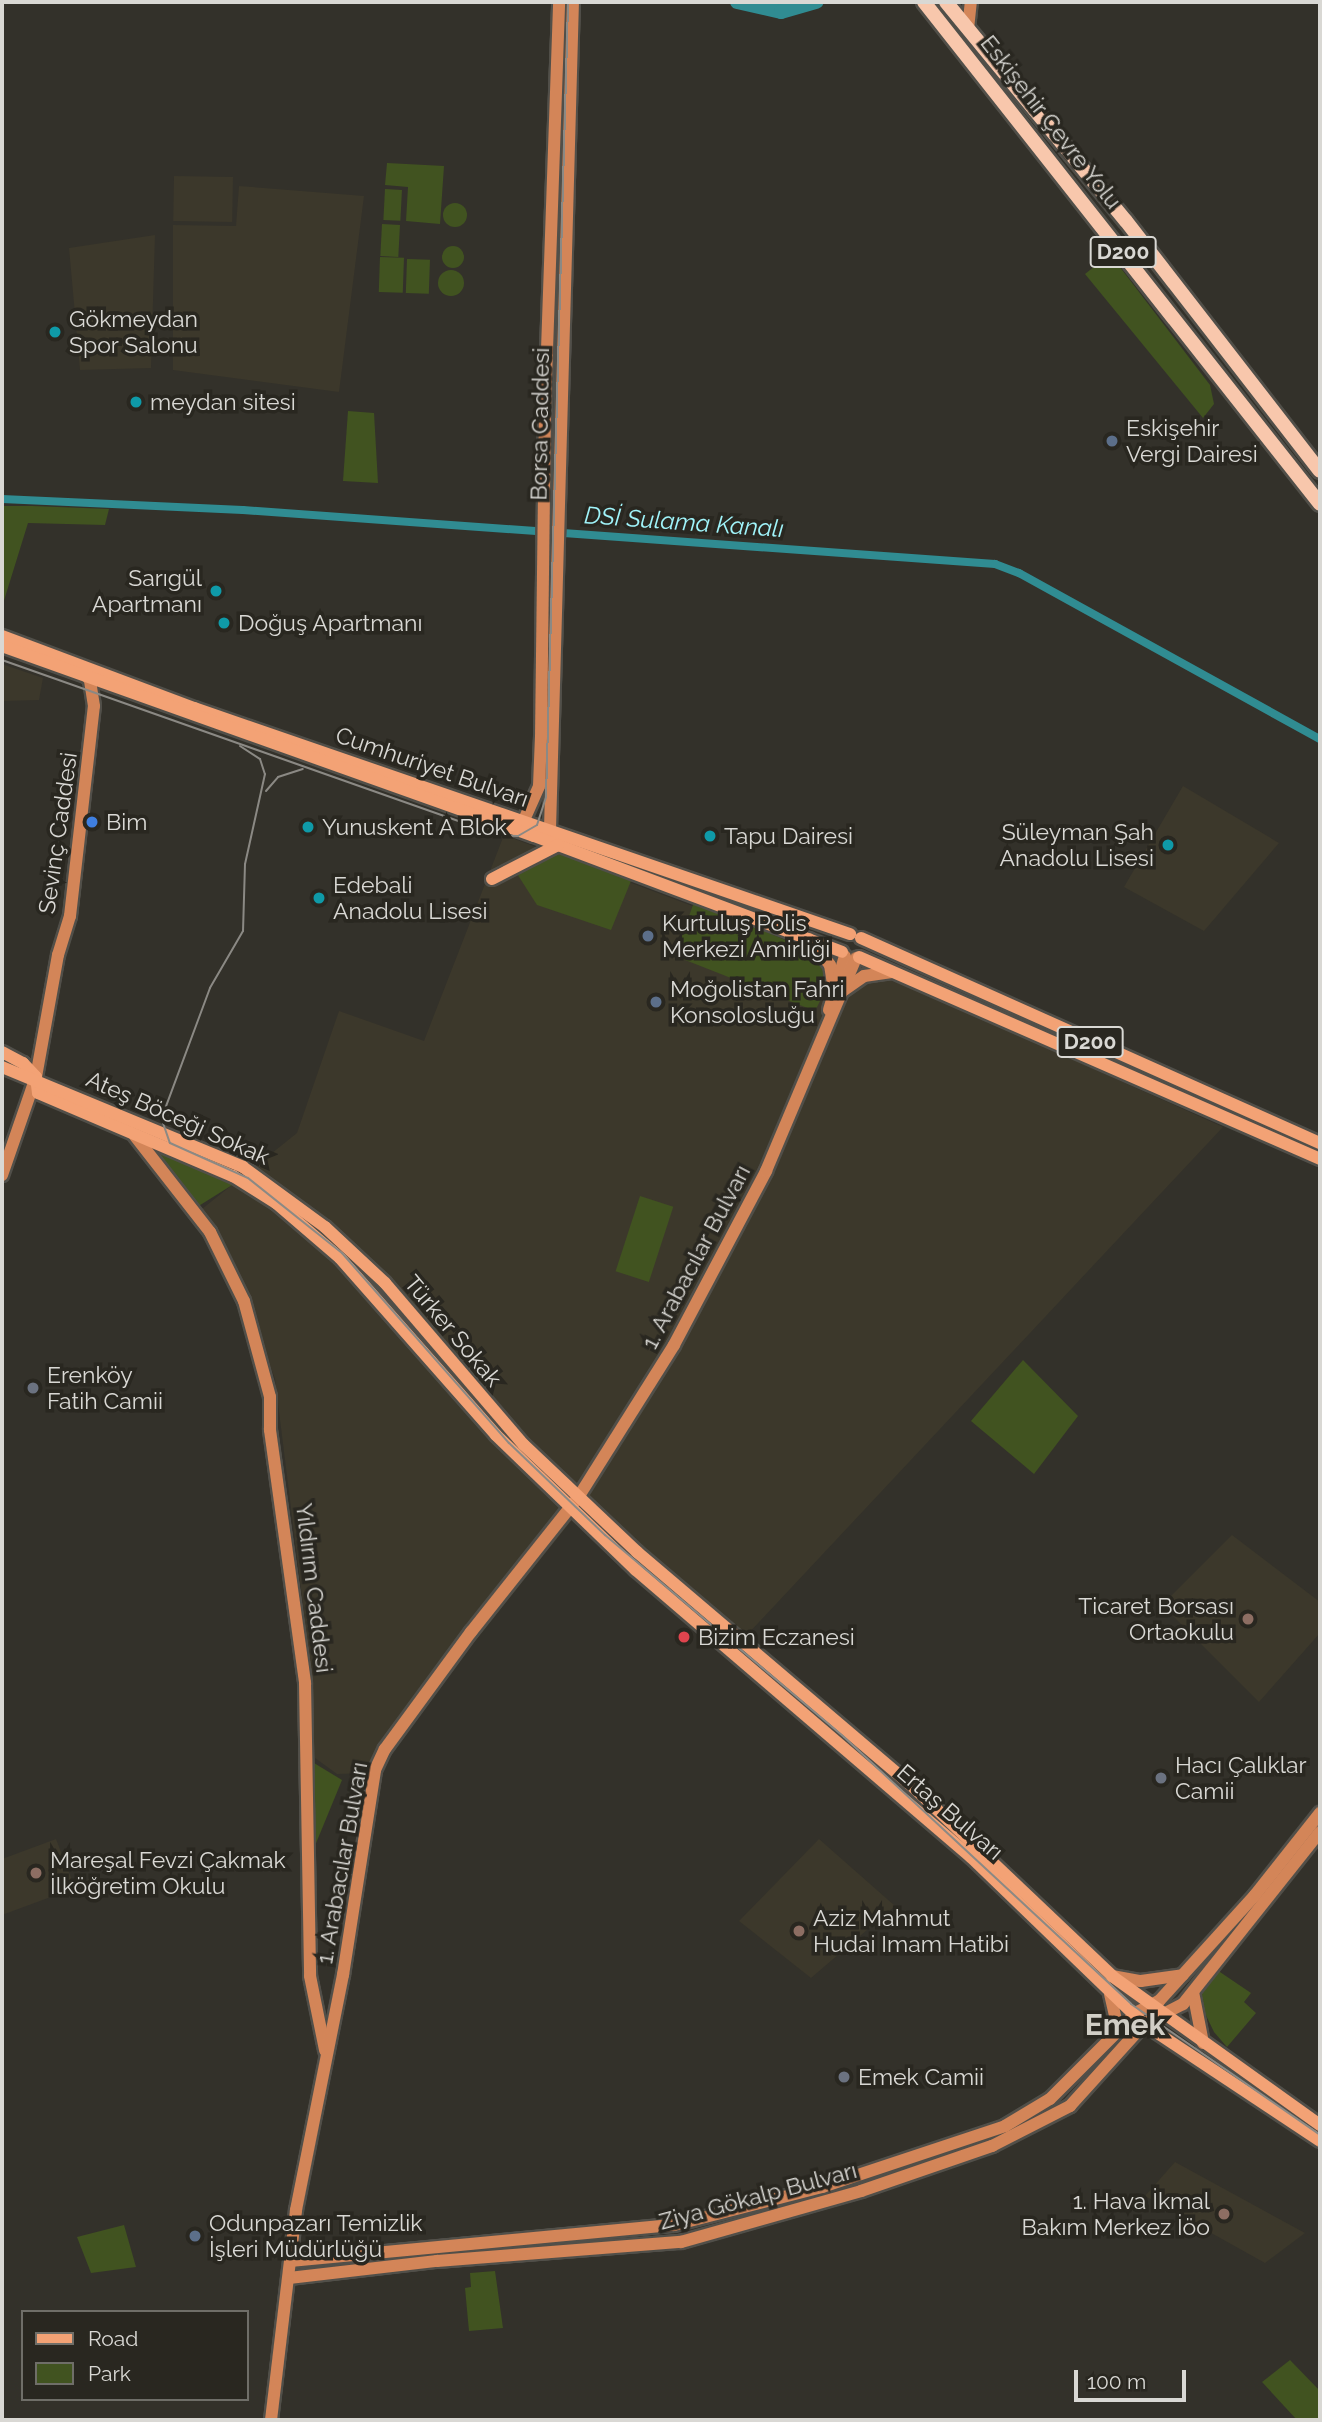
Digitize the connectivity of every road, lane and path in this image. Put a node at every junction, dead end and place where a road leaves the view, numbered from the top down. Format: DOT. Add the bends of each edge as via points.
graph roads {
  1 [pos="559,2"];
  2 [pos="573,2"];
  3 [pos="924,2"];
  4 [pos="946,2"];
  5 [pos="971,2"];
  6 [pos="968,29"];
  7 [pos="1320,471"];
  8 [pos="1320,504"];
  9 [pos="2,636"];
  10 [pos="2,646"];
  11 [pos="74,662"];
  12 [pos="90,680"];
  13 [pos="524,820"];
  14 [pos="550,829"];
  15 [pos="534,836"];
  16 [pos="558,845"];
  17 [pos="492,879"];
  18 [pos="856,936"];
  19 [pos="808,939"];
  20 [pos="850,956"];
  21 [pos="892,972"];
  22 [pos="838,989"];
  23 [pos="2,1052"];
  24 [pos="2,1066"];
  25 [pos="36,1077"];
  26 [pos="1182,1082"];
  27 [pos="1174,1095"];
  28 [pos="106,1109"];
  29 [pos="109,1126"];
  30 [pos="135,1136"];
  31 [pos="1320,1143"];
  32 [pos="145,1151"];
  33 [pos="1320,1159"];
  34 [pos="2,1175"];
  35 [pos="297,1206"];
  36 [pos="340,1258"];
  37 [pos="571,1499"];
  38 [pos="1320,1813"];
  39 [pos="1320,1832"];
  40 [pos="1184,1975"];
  41 [pos="1112,1976"];
  42 [pos="1193,1992"];
  43 [pos="1110,1994"];
  44 [pos="1150,2006"];
  45 [pos="1165,2017"];
  46 [pos="1139,2020"];
  47 [pos="1163,2036"];
  48 [pos="1116,2041"];
  49 [pos="1203,2043"];
  50 [pos="327,2064"];
  51 [pos="1320,2125"];
  52 [pos="1320,2141"];
  53 [pos="290,2261"];
  54 [pos="289,2278"];
  55 [pos="271,2420"];
  1 -- 13 [label="main road, Borsa Caddesi" via="539,786"];
  2 -- 14 [label="main road, Borsa Caddesi"];
  3 -- 8 [label="highway, Eskişehir Çevre Yolu / D200"];
  4 -- 6 [label="highway, Eskişehir Çevre Yolu / D200"];
  5 -- 6 [label="main road"];
  6 -- 7 [label="highway, Eskişehir Çevre Yolu / D200"];
  9 -- 11 [label="main road, Cumhuriyet Bulvarı"];
  10 -- 12 [label="main road, Cumhuriyet Bulvarı"];
  11 -- 12 [label="main road"];
  11 -- 13 [label="main road, Cumhuriyet Bulvarı"];
  12 -- 15 [label="main road, Cumhuriyet Bulvarı"];
  12 -- 25 [label="main road, Sevinç Caddesi" via="92,742 70,916 58,955"];
  13 -- 14 [label="main road, Cumhuriyet Bulvarı"];
  14 -- 15 [label="main road"];
  14 -- 18 [label="main road, Cumhuriyet Bulvarı"];
  15 -- 16 [label="main road, Cumhuriyet Bulvarı"];
  16 -- 17 [label="main road"];
  16 -- 19 [label="main road, Cumhuriyet Bulvarı"];
  18 -- 20 [label="main road" via="865,948"];
  18 -- 20 [label="main road" via="841,942"];
  18 -- 26 [label="main road, Cumhuriyet Bulvarı / D200"];
  19 -- 20 [label="main road, Cumhuriyet Bulvarı"];
  19 -- 22 [label="main road" via="830,964"];
  20 -- 21 [label="main road, Cumhuriyet Bulvarı"];
  20 -- 22 [label="main road, 1. Arabacılar Bulvarı"];
  21 -- 22 [label="main road" via="864,976"];
  21 -- 27 [label="main road, Cumhuriyet Bulvarı"];
  22 -- 37 [label="main road, 1. Arabacılar Bulvarı" via="766,1171 674,1345"];
  23 -- 25 [label="main road" via="23,1063"];
  24 -- 25 [label="main road"];
  25 -- 28 [label="main road, Ateş Böceği Sokak"];
  25 -- 29 [label="main road" via="38,1093"];
  25 -- 34 [label="main road, Sevinç Caddesi"];
  26 -- 27 [label="main road"];
  26 -- 31 [label="main road, Cumhuriyet Bulvarı / D200"];
  27 -- 33 [label="main road, Cumhuriyet Bulvarı"];
  28 -- 30 [label="main road"];
  28 -- 35 [label="main road, Ateş Böceği Sokak" via="243,1167"];
  29 -- 30 [label="main road, Ateş Böceği Sokak"];
  29 -- 32 [label="main road"];
  30 -- 32 [label="main road"];
  30 -- 36 [label="main road, Ateş Böceği Sokak" via="249,1184"];
  32 -- 50 [label="main road, Yıldırım Caddesi" via="210,1231 248,1314 270,1397 270,1430 305,1683 310,1976"];
  35 -- 37 [label="main road, Türker Sokak" via="385,1283"];
  36 -- 37 [label="main road, Türker Sokak" via="483,1422"];
  37 -- 41 [label="main road, Ertaş Bulvarı" via="918,1791"];
  37 -- 43 [label="main road, Ertaş Bulvarı" via="971,1857"];
  37 -- 50 [label="main road, 1. Arabacılar Bulvarı" via="385,1749 375,1770"];
  38 -- 40 [label="main road"];
  39 -- 42 [label="main road"];
  40 -- 41 [label="main road" via="1141,1981"];
  40 -- 44 [label="main road"];
  41 -- 44 [label="main road, Ertaş Bulvarı"];
  42 -- 45 [label="main road"];
  42 -- 49 [label="main road"];
  43 -- 46 [label="main road, Ertaş Bulvarı"];
  43 -- 48 [label="main road"];
  44 -- 45 [label="main road, Ertaş Bulvarı"];
  44 -- 46 [label="main road"];
  45 -- 46 [label="main road"];
  45 -- 49 [label="main road, Ertaş Bulvarı"];
  46 -- 47 [label="main road, Ertaş Bulvarı"];
  46 -- 48 [label="main road, Ziya Gökalp Bulvarı"];
  47 -- 48 [label="main road" via="1145,2034"];
  47 -- 52 [label="main road, Ertaş Bulvarı"];
  48 -- 53 [label="main road, Ziya Gökalp Bulvarı" via="1050,2099 1005,2126 945,2149 714,2217 542,2240"];
  48 -- 54 [label="main road, Ziya Gökalp Bulvarı" via="1070,2106 992,2146 745,2225 659,2245 437,2261"];
  49 -- 51 [label="main road, Ertaş Bulvarı"];
  50 -- 53 [label="main road, 1. Arabacılar Bulvarı"];
  53 -- 54 [label="main road, 1. Arabacılar Bulvarı"];
  54 -- 55 [label="main road, 1. Arabacılar Bulvarı"];
}
